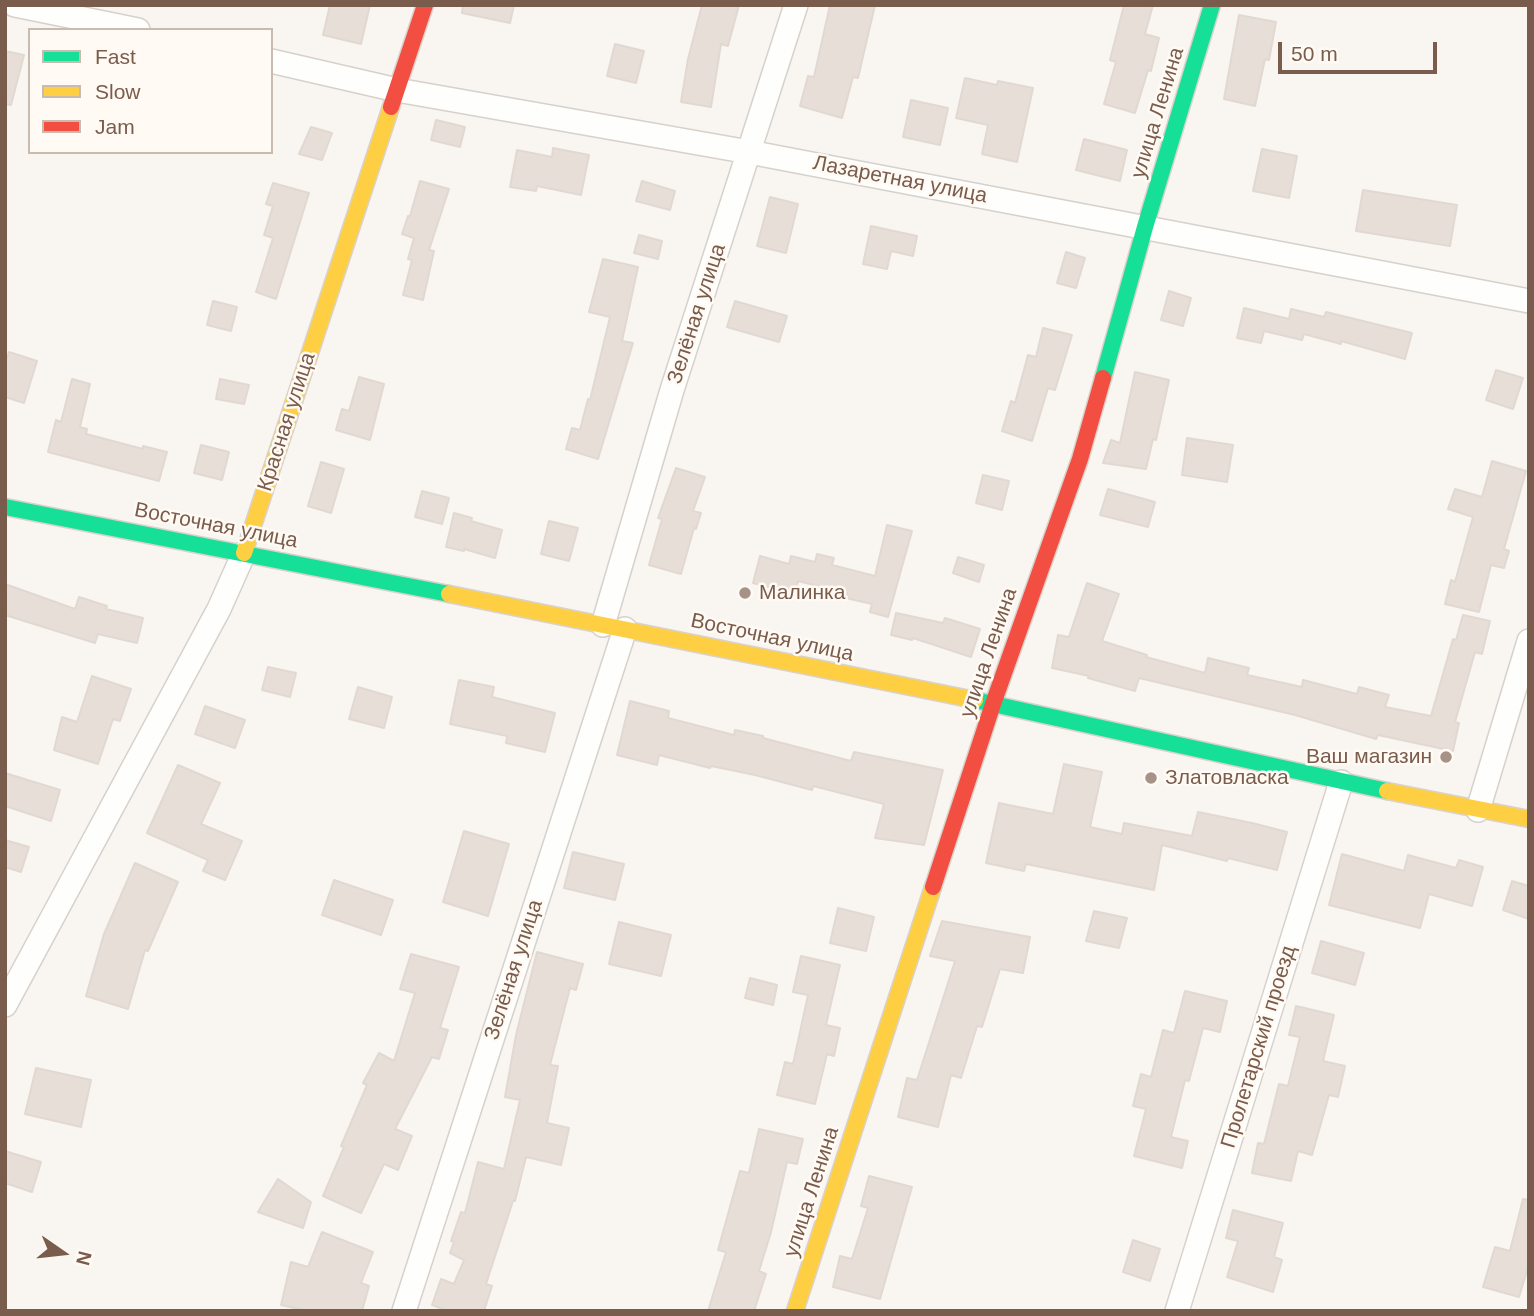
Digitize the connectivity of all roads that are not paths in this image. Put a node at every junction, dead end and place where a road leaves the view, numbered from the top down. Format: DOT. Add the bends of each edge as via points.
graph roads {
  1 [pos="15,5"];
  2 [pos="425,5"];
  3 [pos="796,5"];
  4 [pos="1212,5"];
  5 [pos="128,28"];
  6 [pos="273,61"];
  7 [pos="397,90"];
  8 [pos="749,152"];
  9 [pos="1145,227"];
  10 [pos="1529,301"];
  11 [pos="5,506"];
  12 [pos="244,553"];
  13 [pos="614,627"];
  14 [pos="1529,641"];
  15 [pos="993,704"];
  16 [pos="1341,782"];
  17 [pos="1478,810"];
  18 [pos="1529,819"];
  19 [pos="5,1004"];
  20 [pos="404,1311"];
  21 [pos="795,1311"];
  22 [pos="1177,1311"];
  1 -- 5 [label="street"];
  2 -- 7 [label="street, Красная улица"];
  3 -- 8 [label="street, Зелёная улица"];
  4 -- 9 [label="street, улица Ленина"];
  6 -- 7 [label="street, Лазаретная улица"];
  7 -- 8 [label="street, Лазаретная улица"];
  7 -- 12 [label="street, Красная улица"];
  8 -- 9 [label="street, Лазаретная улица"];
  8 -- 13 [label="street, Зелёная улица" via="672,390"];
  9 -- 10 [label="street, Лазаретная улица"];
  9 -- 15 [label="street, улица Ленина" via="1080,459"];
  11 -- 12 [label="street, Восточная улица"];
  12 -- 13 [label="street, Восточная улица"];
  12 -- 19 [label="street, Красная улица" via="219,609"];
  13 -- 15 [label="street, Восточная улица"];
  13 -- 20 [label="street, Зелёная улица"];
  14 -- 17 [label="street"];
  15 -- 16 [label="street, Восточная улица"];
  15 -- 21 [label="street, улица Ленина"];
  16 -- 17 [label="street, Восточная улица"];
  16 -- 22 [label="street, Пролетарский проезд"];
  17 -- 18 [label="street, Восточная улица"];
}
